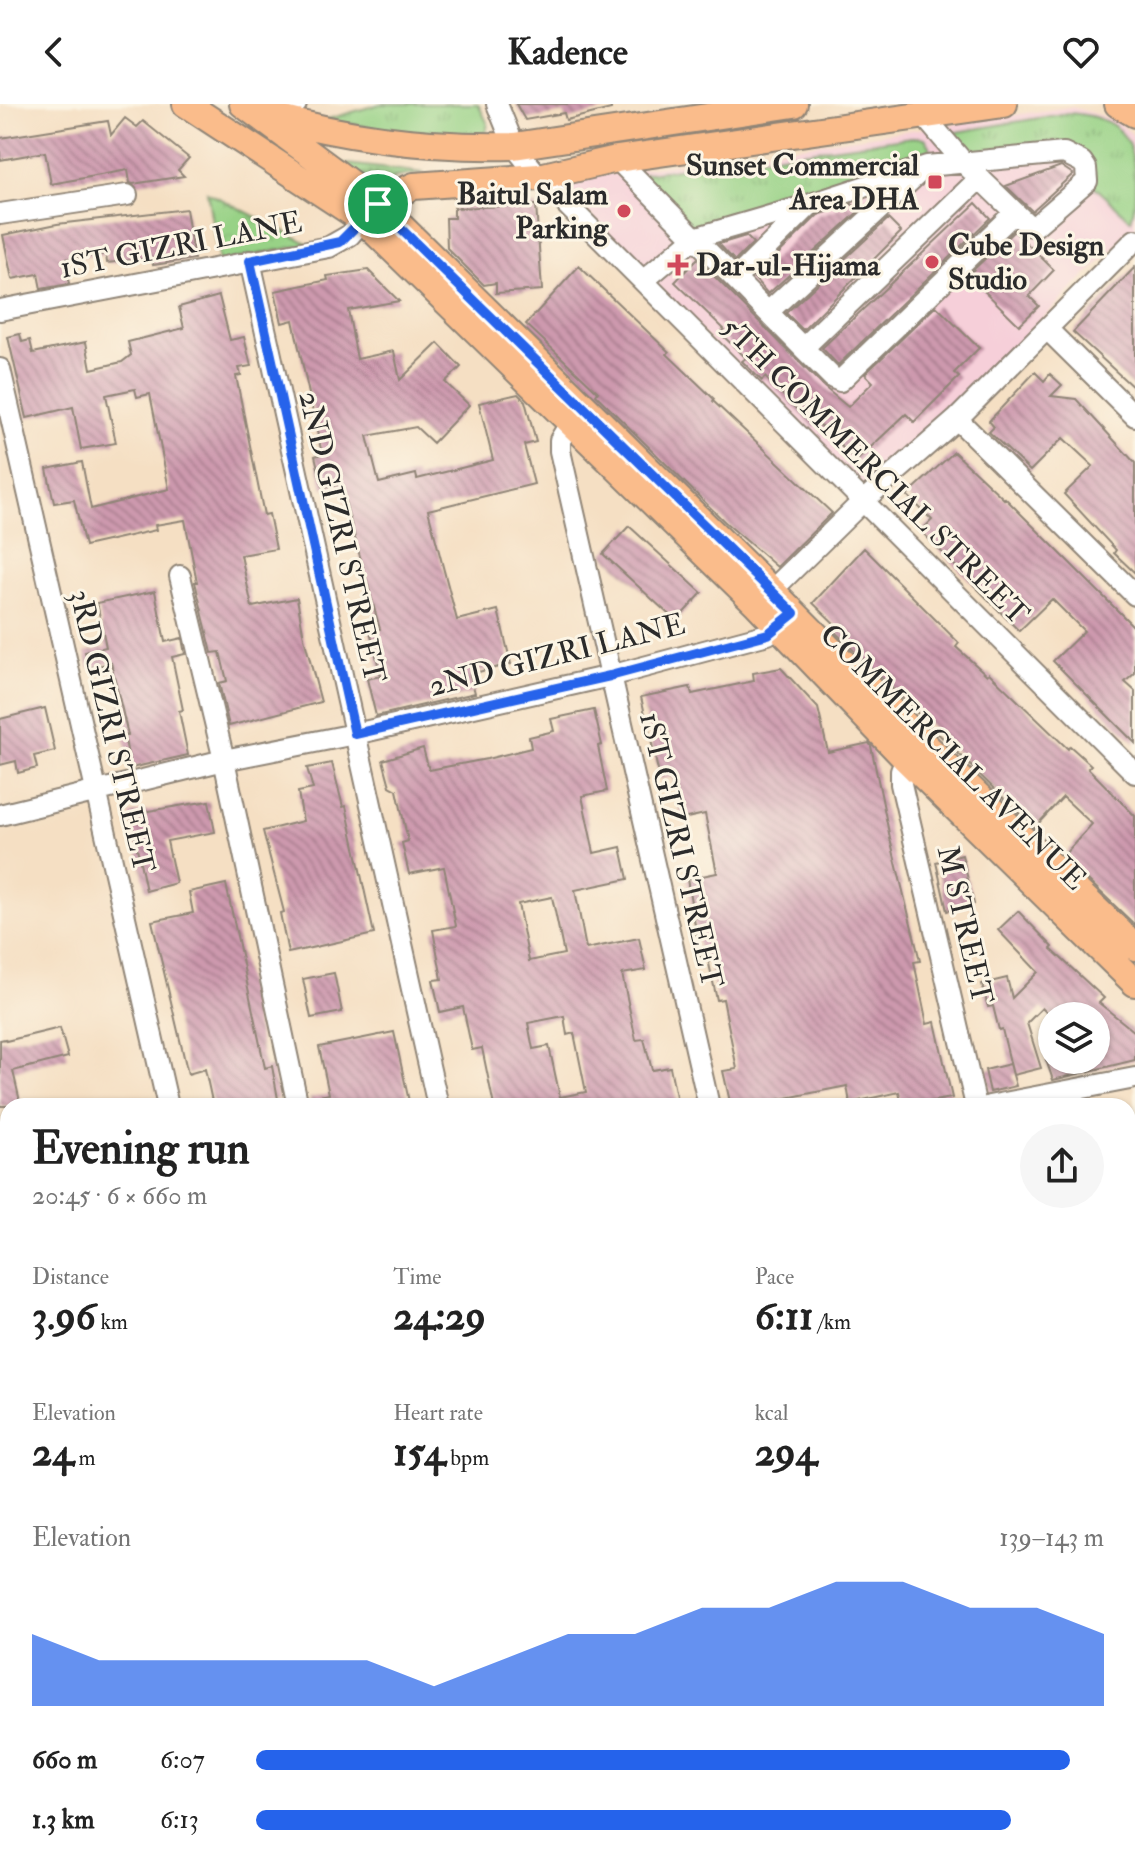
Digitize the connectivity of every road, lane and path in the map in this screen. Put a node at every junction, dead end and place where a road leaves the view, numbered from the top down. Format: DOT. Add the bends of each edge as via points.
graph roads {
  1 [pos="186,104"];
  2 [pos="296,104"];
  3 [pos="497,104"];
  4 [pos="794,104"];
  5 [pos="1004,104"];
  6 [pos="1118,104"];
  7 [pos="249,108"];
  8 [pos="1135,114"];
  9 [pos="924,116"];
  10 [pos="229,134"];
  11 [pos="514,146"];
  12 [pos="617,159"];
  13 [pos="964,163"];
  14 [pos="927,166"];
  15 [pos="539,177"];
  16 [pos="979,179"];
  17 [pos="127,195"];
  18 [pos="811,204"];
  19 [pos="371,212"];
  20 [pos="1014,213"];
  21 [pos="0,214"];
  22 [pos="694,238"];
  23 [pos="1135,240"];
  24 [pos="250,261"];
  25 [pos="735,279"];
  26 [pos="643,281"];
  27 [pos="0,310"];
  28 [pos="768,312"];
  29 [pos="1047,329"];
  30 [pos="803,348"];
  31 [pos="0,369"];
  32 [pos="1135,416"];
  33 [pos="957,419"];
  34 [pos="571,422"];
  35 [pos="863,501"];
  36 [pos="180,576"];
  37 [pos="1135,595"];
  38 [pos="765,598"];
  39 [pos="786,620"];
  40 [pos="610,676"];
  41 [pos="355,734"];
  42 [pos="906,759"];
  43 [pos="224,760"];
  44 [pos="1135,773"];
  45 [pos="95,792"];
  46 [pos="0,815"];
  47 [pos="1135,947"];
  48 [pos="1135,983"];
  49 [pos="1135,1078"];
  50 [pos="166,1098"];
  51 [pos="296,1098"];
  52 [pos="436,1098"];
  53 [pos="707,1098"];
  54 [pos="974,1098"];
  55 [pos="1031,1098"];
  1 -- 10 [label="main road, COMMERCIAL AVENUE"];
  2 -- 7 [label="street"];
  3 -- 11 [label="street, 5TH COMMERCIAL STREET"];
  4 -- 11 [label="main road"];
  5 -- 9 [label="main road"];
  6 -- 8 [label="main road"];
  7 -- 10 [label="main road"];
  7 -- 11 [label="main road" via="308,127 408,142"];
  7 -- 19 [label="main road, COMMERCIAL AVENUE"];
  9 -- 12 [label="main road"];
  9 -- 13 [label="street"];
  10 -- 19 [label="main road, COMMERCIAL AVENUE"];
  11 -- 15 [label="street, 5TH COMMERCIAL STREET"];
  12 -- 15 [label="main road"];
  12 -- 22 [label="street"];
  13 -- 14 [label="street"];
  13 -- 16 [label="street"];
  13 -- 20 [label="street" via="1064,153 1086,168 1087,181 1035,226"];
  14 -- 18 [label="street"];
  14 -- 28 [label="street"];
  15 -- 19 [label="main road" via="414,186"];
  15 -- 26 [label="street, 5TH COMMERCIAL STREET"];
  16 -- 20 [label="street"];
  16 -- 30 [label="street"];
  17 -- 21 [label="street"];
  18 -- 22 [label="street"];
  18 -- 25 [label="street"];
  19 -- 24 [label="street, 1ST GIZRI LANE" via="350,235 329,247"];
  19 -- 34 [label="main road, COMMERCIAL AVENUE"];
  19 -- 38 [label="main road, COMMERCIAL AVENUE"];
  20 -- 30 [label="street" via="840,381"];
  22 -- 25 [label="street"];
  22 -- 26 [label="street"];
  23 -- 29 [label="street"];
  24 -- 27 [label="street, 1ST GIZRI LANE"];
  24 -- 41 [label="street, 2ND GIZRI STREET"];
  25 -- 28 [label="street"];
  26 -- 35 [label="street, 5TH COMMERCIAL STREET"];
  28 -- 30 [label="street"];
  29 -- 32 [label="street"];
  29 -- 33 [label="street"];
  31 -- 45 [label="street, 3RD GIZRI STREET"];
  33 -- 35 [label="street"];
  33 -- 37 [label="street"];
  34 -- 38 [label="main road, COMMERCIAL AVENUE"];
  34 -- 40 [label="street, 1ST GIZRI STREET" via="560,451"];
  35 -- 38 [label="street"];
  35 -- 44 [label="street, 5TH COMMERCIAL STREET"];
  36 -- 43 [label="street"];
  38 -- 39 [label="main road, COMMERCIAL AVENUE"];
  39 -- 40 [label="street, 2ND GIZRI LANE" via="768,634"];
  39 -- 42 [label="main road, COMMERCIAL AVENUE"];
  39 -- 47 [label="main road, COMMERCIAL AVENUE"];
  40 -- 41 [label="street, 2ND GIZRI LANE"];
  40 -- 53 [label="street, 1ST GIZRI STREET"];
  41 -- 43 [label="street, 2ND GIZRI LANE"];
  41 -- 52 [label="street, 2ND GIZRI STREET"];
  42 -- 48 [label="main road, COMMERCIAL AVENUE"];
  42 -- 54 [label="street, M STREET" via="901,784"];
  43 -- 45 [label="street, 2ND GIZRI LANE"];
  43 -- 51 [label="street"];
  45 -- 46 [label="street, 2ND GIZRI LANE"];
  45 -- 50 [label="street, 3RD GIZRI STREET"];
  49 -- 55 [label="street"];
}
